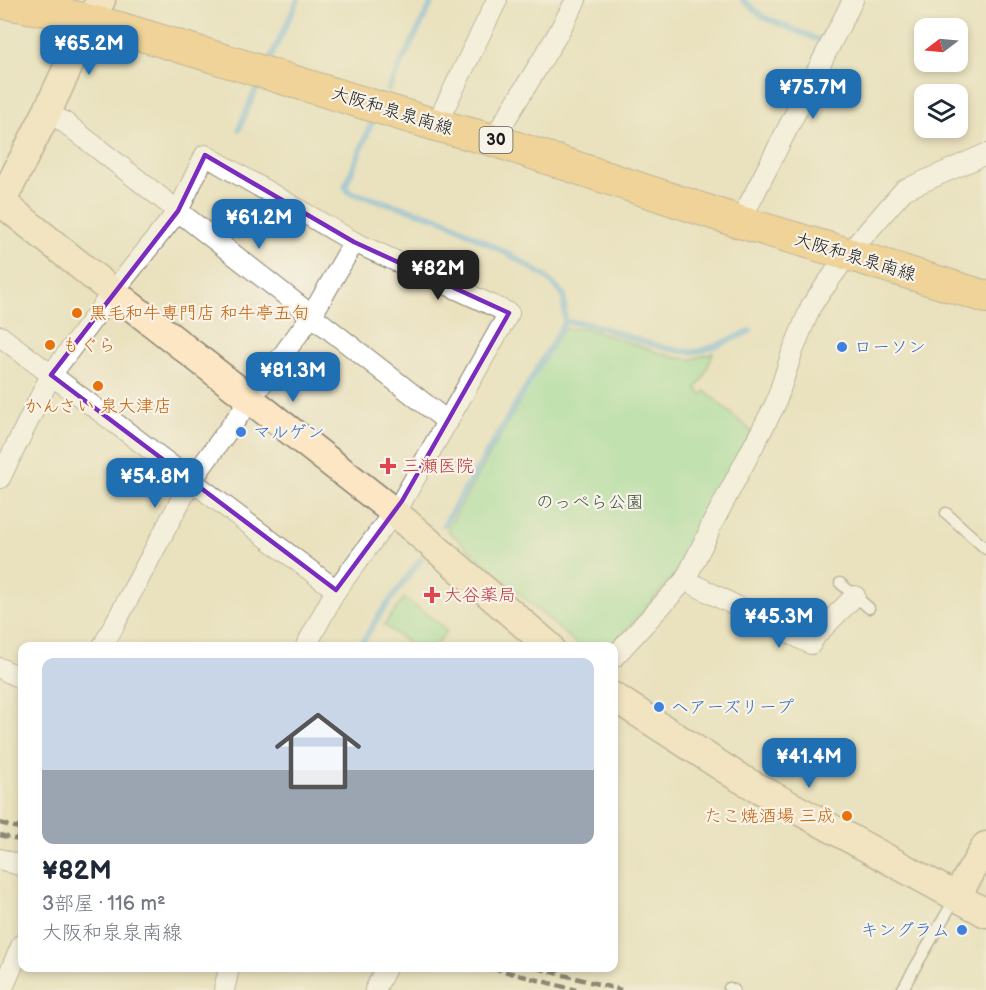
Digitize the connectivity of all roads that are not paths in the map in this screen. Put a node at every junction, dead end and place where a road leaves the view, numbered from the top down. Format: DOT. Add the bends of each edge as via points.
graph roads {
  1 [pos="497,0"];
  2 [pos="576,0"];
  3 [pos="853,0"];
  4 [pos="0,2"];
  5 [pos="95,10"];
  6 [pos="46,112"];
  7 [pos="436,125"];
  8 [pos="493,140"];
  9 [pos="986,154"];
  10 [pos="1,204"];
  11 [pos="178,211"];
  12 [pos="740,222"];
  13 [pos="354,242"];
  14 [pos="848,254"];
  15 [pos="113,292"];
  16 [pos="986,297"];
  17 [pos="312,315"];
  18 [pos="0,336"];
  19 [pos="51,375"];
  20 [pos="250,399"];
  21 [pos="448,422"];
  22 [pos="0,478"];
  23 [pos="191,481"];
  24 [pos="394,512"];
  25 [pos="946,513"];
  26 [pos="986,549"];
  27 [pos="685,580"];
  28 [pos="336,590"];
  29 [pos="855,596"];
  30 [pos="105,642"];
  31 [pos="308,642"];
  32 [pos="544,642"];
  33 [pos="618,653"];
  34 [pos="0,668"];
  35 [pos="18,677"];
  36 [pos="618,700"];
  37 [pos="986,846"];
  38 [pos="0,859"];
  39 [pos="18,865"];
  40 [pos="956,897"];
  41 [pos="986,913"];
  42 [pos="18,953"];
  43 [pos="228,972"];
  44 [pos="384,972"];
  45 [pos="2,990"];
  46 [pos="224,990"];
  47 [pos="375,990"];
  48 [pos="902,990"];
  1 -- 7 [label="street"];
  2 -- 8 [label="street"];
  3 -- 12 [label="street"];
  4 -- 5 [label="main road, 大阪和泉泉南線 / 30" via="46,10"];
  5 -- 6 [label="street"];
  5 -- 7 [label="main road, 大阪和泉泉南線 / 30" via="119,28"];
  6 -- 10 [label="street"];
  6 -- 11 [label="street"];
  7 -- 8 [label="main road, 大阪和泉泉南線 / 30"];
  8 -- 12 [label="main road, 大阪和泉泉南線 / 30"];
  9 -- 14 [label="street" via="904,190"];
  10 -- 15 [label="street"];
  11 -- 13 [label="street" via="205,155"];
  11 -- 15 [label="street"];
  11 -- 17 [label="street"];
  12 -- 14 [label="main road, 大阪和泉泉南線 / 30"];
  13 -- 17 [label="street"];
  13 -- 21 [label="street" via="509,313"];
  14 -- 16 [label="main road, 大阪和泉泉南線 / 30"];
  14 -- 27 [label="street" via="811,306 775,405"];
  15 -- 19 [label="street"];
  15 -- 20 [label="street"];
  17 -- 20 [label="street"];
  17 -- 21 [label="street"];
  18 -- 19 [label="street"];
  19 -- 22 [label="street"];
  19 -- 23 [label="street"];
  20 -- 23 [label="street"];
  20 -- 24 [label="street"];
  21 -- 24 [label="street"];
  23 -- 28 [label="street"];
  23 -- 30 [label="street"];
  24 -- 28 [label="street"];
  24 -- 32 [label="street"];
  25 -- 26 [label="lane"];
  27 -- 29 [label="street" via="811,644"];
  27 -- 33 [label="street"];
  28 -- 31 [label="street"];
  34 -- 35 [label="street"];
  36 -- 40 [label="street" via="738,777"];
  37 -- 40 [label="street"];
  38 -- 39 [label="street"];
  40 -- 41 [label="street"];
  40 -- 48 [label="lane"];
  42 -- 45 [label="street"];
  43 -- 46 [label="street"];
  44 -- 47 [label="street"];
}
